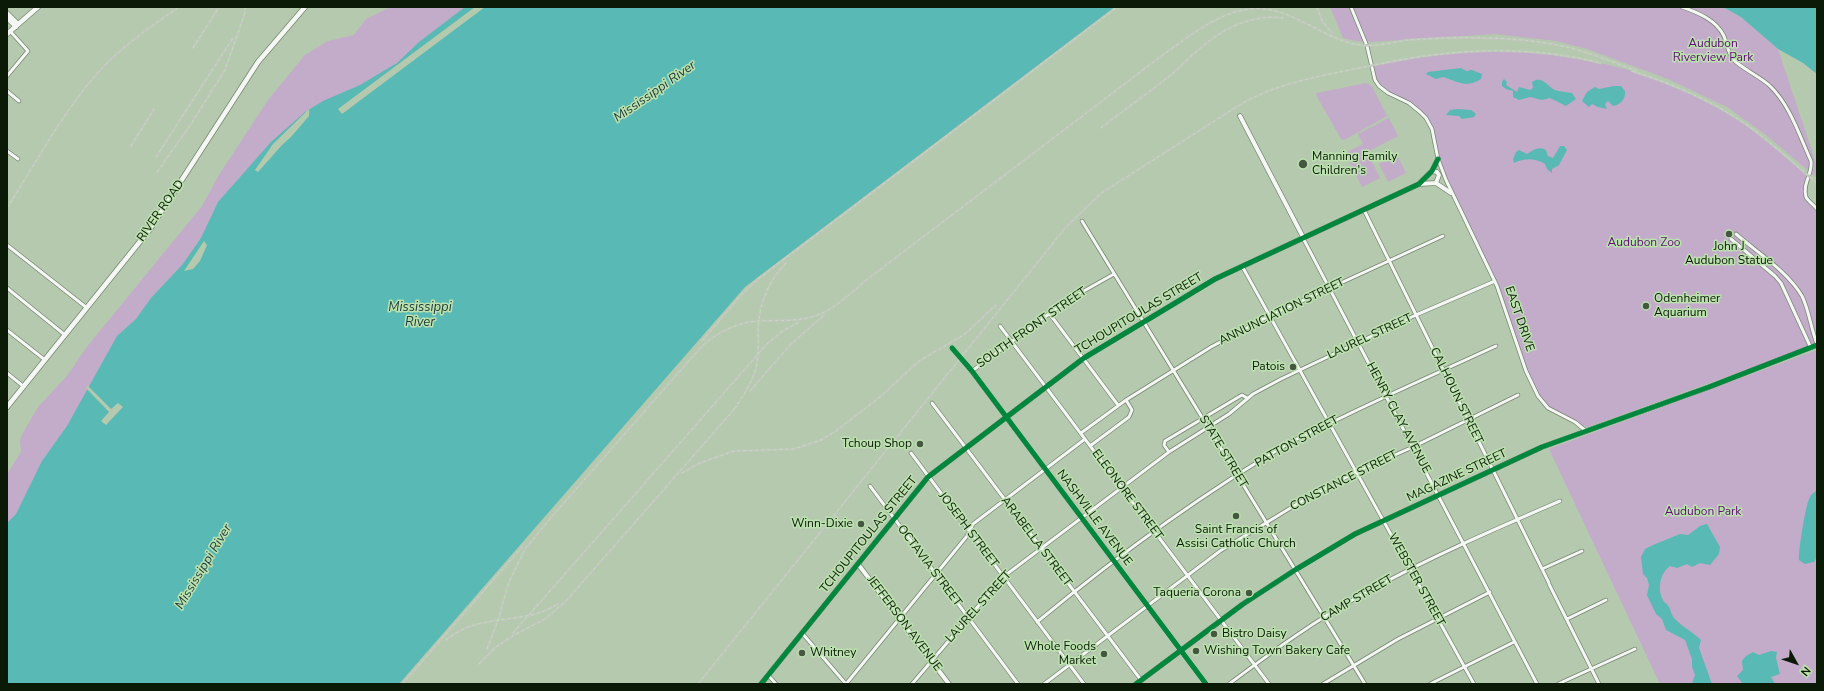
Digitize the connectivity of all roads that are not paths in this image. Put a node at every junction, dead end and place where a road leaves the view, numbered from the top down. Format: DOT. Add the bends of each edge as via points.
graph roads {
  1 [pos="305,7"];
  2 [pos="1351,7"];
  3 [pos="1682,7"];
  4 [pos="36,8"];
  5 [pos="7,13"];
  6 [pos="7,18"];
  7 [pos="17,25"];
  8 [pos="9,32"];
  9 [pos="7,76"];
  10 [pos="7,91"];
  11 [pos="19,101"];
  12 [pos="1240,116"];
  13 [pos="7,151"];
  14 [pos="18,159"];
  15 [pos="1438,159"];
  16 [pos="1432,171"];
  17 [pos="1436,183"];
  18 [pos="1419,184"];
  19 [pos="1451,193"];
  20 [pos="1817,209"];
  21 [pos="1364,210"];
  22 [pos="1082,221"];
  23 [pos="1736,234"];
  24 [pos="1443,236"];
  25 [pos="1302,237"];
  26 [pos="1731,239"];
  27 [pos="7,245"];
  28 [pos="1389,260"];
  29 [pos="1242,266"];
  30 [pos="1114,274"];
  31 [pos="1495,281"];
  32 [pos="7,288"];
  33 [pos="1329,289"];
  34 [pos="87,308"];
  35 [pos="1049,313"];
  36 [pos="1416,315"];
  37 [pos="1269,316"];
  38 [pos="1143,321"];
  39 [pos="1000,326"];
  40 [pos="7,330"];
  41 [pos="65,335"];
  42 [pos="1012,342"];
  43 [pos="1358,342"];
  44 [pos="1817,345"];
  45 [pos="1496,346"];
  46 [pos="1811,348"];
  47 [pos="1084,358"];
  48 [pos="45,360"];
  49 [pos="966,364"];
  50 [pos="1173,370"];
  51 [pos="1300,370"];
  52 [pos="1443,370"];
  53 [pos="972,371"];
  54 [pos="7,373"];
  55 [pos="23,386"];
  56 [pos="1046,387"];
  57 [pos="1518,395"];
  58 [pos="1386,396"];
  59 [pos="1247,398"];
  60 [pos="1126,400"];
  61 [pos="932,403"];
  62 [pos="1118,405"];
  63 [pos="7,407"];
  64 [pos="1006,417"];
  65 [pos="1202,418"];
  66 [pos="1468,420"];
  67 [pos="1330,423"];
  68 [pos="1208,428"];
  69 [pos="1586,431"];
  70 [pos="1080,433"];
  71 [pos="1085,439"];
  72 [pos="1090,446"];
  73 [pos="1413,447"];
  74 [pos="966,448"];
  75 [pos="1169,452"];
  76 [pos="911,453"];
  77 [pos="1045,469"];
  78 [pos="1493,470"];
  79 [pos="1356,472"];
  80 [pos="1237,476"];
  81 [pos="928,477"];
  82 [pos="870,486"];
  83 [pos="1121,486"];
  84 [pos="1438,495"];
  85 [pos="1004,499"];
  86 [pos="1560,501"];
  87 [pos="1081,517"];
  88 [pos="894,519"];
  89 [pos="1517,519"];
  90 [pos="1383,521"];
  91 [pos="1266,523"];
  92 [pos="1154,531"];
  93 [pos="969,532"];
  94 [pos="1464,544"];
  95 [pos="1041,547"];
  96 [pos="1582,551"];
  97 [pos="1114,561"];
  98 [pos="858,564"];
  99 [pos="1542,568"];
  100 [pos="1295,570"];
  101 [pos="1409,570"];
  102 [pos="936,574"];
  103 [pos="1188,576"];
  104 [pos="1003,577"];
  105 [pos="1074,592"];
  106 [pos="1490,592"];
  107 [pos="1606,600"];
  108 [pos="1148,606"];
  109 [pos="968,617"];
  110 [pos="1324,618"];
  111 [pos="1437,618"];
  112 [pos="900,619"];
  113 [pos="1567,619"];
  114 [pos="1221,620"];
  115 [pos="1037,622"];
  116 [pos="802,633"];
  117 [pos="1108,636"];
  118 [pos="1514,642"];
  119 [pos="1635,649"];
  120 [pos="1181,650"];
  121 [pos="932,662"];
  122 [pos="1069,665"];
  123 [pos="1254,665"];
  124 [pos="1354,665"];
  125 [pos="1464,666"];
  126 [pos="1591,668"];
  127 [pos="768,675"];
  128 [pos="1141,680"];
  129 [pos="761,684"];
  130 [pos="776,684"];
  131 [pos="846,684"];
  132 [pos="912,684"];
  133 [pos="949,684"];
  134 [pos="1018,684"];
  135 [pos="1044,684"];
  136 [pos="1084,684"];
  137 [pos="1136,684"];
  138 [pos="1206,684"];
  139 [pos="1229,684"];
  140 [pos="1269,684"];
  141 [pos="1323,684"];
  142 [pos="1365,684"];
  143 [pos="1430,684"];
  144 [pos="1474,684"];
  145 [pos="1537,684"];
  146 [pos="1558,684"];
  147 [pos="1599,684"];
  1 -- 34 [label="main road, RIVER ROAD" via="258,62 150,230"];
  2 -- 15 [label="street, EAST DRIVE" via="1367,46 1375,80 1388,93 1409,103 1426,118 1432,129"];
  3 -- 20 [label="street" via="1716,25 1733,59 1763,79 1781,98 1811,161 1806,197"];
  4 -- 7 [label="main road"];
  5 -- 7 [label="street"];
  6 -- 7 [label="street"];
  7 -- 8 [label="main road"];
  8 -- 9 [label="street" via="28,51"];
  10 -- 11 [label="street"];
  12 -- 25 [label="street"];
  13 -- 14 [label="street"];
  15 -- 16 [label="street, TCHOUPITOULAS STREET"];
  15 -- 19 [label="street, EAST DRIVE"];
  16 -- 17 [label="street" via="1439,175"];
  16 -- 18 [label="street, TCHOUPITOULAS STREET"];
  17 -- 18 [label="street, TCHOUPITOULAS STREET"];
  17 -- 19 [label="street"];
  18 -- 21 [label="street, TCHOUPITOULAS STREET"];
  19 -- 31 [label="street, EAST DRIVE"];
  21 -- 25 [label="street, TCHOUPITOULAS STREET"];
  21 -- 28 [label="street, CALHOUN STREET"];
  22 -- 30 [label="street, STATE STREET"];
  23 -- 44 [label="street" via="1784,274 1796,288 1803,298"];
  24 -- 28 [label="street, ANNUNCIATION STREET"];
  25 -- 29 [label="street, TCHOUPITOULAS STREET"];
  25 -- 33 [label="street, HENRY CLAY AVENUE"];
  26 -- 46 [label="street" via="1780,283"];
  27 -- 34 [label="street"];
  28 -- 33 [label="street, ANNUNCIATION STREET"];
  28 -- 36 [label="street, CALHOUN STREET"];
  29 -- 37 [label="street, WEBSTER STREET"];
  29 -- 38 [label="street, TCHOUPITOULAS STREET"];
  30 -- 35 [label="street, SOUTH FRONT STREET"];
  30 -- 38 [label="street, STATE STREET"];
  31 -- 36 [label="street, LAUREL STREET"];
  31 -- 69 [label="street, EAST DRIVE" via="1526,371 1538,396 1548,408 1575,422"];
  32 -- 41 [label="street"];
  33 -- 37 [label="street, ANNUNCIATION STREET"];
  33 -- 43 [label="street, HENRY CLAY AVENUE"];
  34 -- 41 [label="main road, RIVER ROAD"];
  35 -- 42 [label="street, SOUTH FRONT STREET"];
  35 -- 47 [label="street"];
  36 -- 43 [label="street, LAUREL STREET"];
  36 -- 52 [label="street, CALHOUN STREET"];
  37 -- 50 [label="street, ANNUNCIATION STREET"];
  37 -- 51 [label="street, WEBSTER STREET"];
  38 -- 47 [label="street, TCHOUPITOULAS STREET"];
  38 -- 50 [label="street, STATE STREET"];
  39 -- 42 [label="street, ELEONORE STREET"];
  40 -- 48 [label="street"];
  41 -- 48 [label="main road, RIVER ROAD"];
  42 -- 53 [label="street, SOUTH FRONT STREET"];
  42 -- 56 [label="street, ELEONORE STREET"];
  43 -- 51 [label="street, LAUREL STREET"];
  43 -- 58 [label="street, HENRY CLAY AVENUE"];
  44 -- 46 [label="street, MAGAZINE STREET"];
  45 -- 52 [label="street, PATTON STREET"];
  46 -- 69 [label="street, MAGAZINE STREET"];
  47 -- 56 [label="street, TCHOUPITOULAS STREET"];
  47 -- 62 [label="street"];
  48 -- 55 [label="main road, RIVER ROAD"];
  49 -- 53 [label="street, NASHVILLE AVENUE"];
  50 -- 60 [label="street, ANNUNCIATION STREET"];
  50 -- 65 [label="street, STATE STREET"];
  51 -- 59 [label="street, LAUREL STREET"];
  51 -- 67 [label="street, WEBSTER STREET"];
  52 -- 58 [label="street, PATTON STREET"];
  52 -- 66 [label="street, CALHOUN STREET"];
  53 -- 64 [label="street, NASHVILLE AVENUE"];
  54 -- 55 [label="street"];
  55 -- 63 [label="main road, RIVER ROAD"];
  56 -- 64 [label="street, TCHOUPITOULAS STREET"];
  56 -- 70 [label="street, ELEONORE STREET"];
  57 -- 66 [label="street, CONSTANCE STREET"];
  58 -- 67 [label="street, PATTON STREET"];
  58 -- 73 [label="street, HENRY CLAY AVENUE"];
  59 -- 65 [label="street, LAUREL STREET" via="1242,395"];
  59 -- 68 [label="street, LAUREL STREET"];
  60 -- 62 [label="street, ANNUNCIATION STREET"];
  60 -- 72 [label="street" via="1132,410 1129,417"];
  61 -- 74 [label="street, ARABELLA STREET"];
  62 -- 70 [label="street, ANNUNCIATION STREET"];
  64 -- 74 [label="street, TCHOUPITOULAS STREET"];
  64 -- 77 [label="street, NASHVILLE AVENUE"];
  65 -- 68 [label="street, STATE STREET"];
  65 -- 75 [label="street, LAUREL STREET" via="1165,442 1164,445"];
  66 -- 73 [label="street, CONSTANCE STREET"];
  66 -- 78 [label="street, CALHOUN STREET"];
  67 -- 79 [label="street, WEBSTER STREET"];
  67 -- 80 [label="street, PATTON STREET" via="1292,442"];
  68 -- 75 [label="street, LAUREL STREET"];
  68 -- 80 [label="street, STATE STREET"];
  69 -- 78 [label="street, MAGAZINE STREET" via="1542,447"];
  70 -- 71 [label="street, ELEONORE STREET"];
  71 -- 72 [label="street, ELEONORE STREET"];
  71 -- 77 [label="street"];
  72 -- 83 [label="street, ELEONORE STREET"];
  73 -- 79 [label="street, CONSTANCE STREET"];
  73 -- 84 [label="street, HENRY CLAY AVENUE"];
  74 -- 81 [label="street, TCHOUPITOULAS STREET"];
  74 -- 85 [label="street, ARABELLA STREET"];
  75 -- 83 [label="street, LAUREL STREET"];
  76 -- 81 [label="street, JOSEPH STREET"];
  77 -- 85 [label="street"];
  77 -- 87 [label="street, NASHVILLE AVENUE"];
  78 -- 84 [label="street, MAGAZINE STREET"];
  78 -- 89 [label="street, CALHOUN STREET"];
  79 -- 90 [label="street, WEBSTER STREET"];
  79 -- 91 [label="street, CONSTANCE STREET"];
  80 -- 91 [label="street, STATE STREET"];
  80 -- 92 [label="street, PATTON STREET" via="1200,498"];
  81 -- 88 [label="street, TCHOUPITOULAS STREET"];
  81 -- 93 [label="street, JOSEPH STREET"];
  82 -- 88 [label="street, OCTAVIA STREET"];
  83 -- 87 [label="street, LAUREL STREET"];
  83 -- 92 [label="street, ELEONORE STREET"];
  84 -- 90 [label="street, MAGAZINE STREET"];
  84 -- 94 [label="street, HENRY CLAY AVENUE"];
  85 -- 93 [label="street" via="972,524"];
  85 -- 95 [label="street, ARABELLA STREET"];
  86 -- 89 [label="street, CAMP STREET"];
  87 -- 95 [label="street, LAUREL STREET"];
  87 -- 97 [label="street, NASHVILLE AVENUE"];
  88 -- 98 [label="street, TCHOUPITOULAS STREET"];
  88 -- 102 [label="street, OCTAVIA STREET"];
  89 -- 94 [label="street, CAMP STREET"];
  89 -- 99 [label="street, CALHOUN STREET"];
  90 -- 100 [label="street, MAGAZINE STREET" via="1339,543"];
  90 -- 101 [label="street, WEBSTER STREET"];
  91 -- 100 [label="street, STATE STREET"];
  91 -- 103 [label="street, CONSTANCE STREET" via="1220,551"];
  92 -- 97 [label="street, PATTON STREET"];
  92 -- 103 [label="street, ELEONORE STREET"];
  93 -- 102 [label="street"];
  93 -- 104 [label="street, JOSEPH STREET"];
  94 -- 101 [label="street, CAMP STREET"];
  94 -- 106 [label="street, HENRY CLAY AVENUE"];
  95 -- 104 [label="street, LAUREL STREET"];
  95 -- 105 [label="street, ARABELLA STREET"];
  96 -- 99 [label="street"];
  97 -- 105 [label="street, PATTON STREET"];
  97 -- 108 [label="street, NASHVILLE AVENUE"];
  98 -- 112 [label="street, JEFFERSON AVENUE"];
  98 -- 116 [label="street, TCHOUPITOULAS STREET"];
  99 -- 113 [label="street, CALHOUN STREET"];
  100 -- 110 [label="street, STATE STREET"];
  100 -- 114 [label="street, MAGAZINE STREET"];
  101 -- 110 [label="street, CAMP STREET" via="1364,593"];
  101 -- 111 [label="street, WEBSTER STREET"];
  102 -- 109 [label="street, OCTAVIA STREET"];
  102 -- 112 [label="street"];
  103 -- 108 [label="street, CONSTANCE STREET"];
  103 -- 114 [label="street, ELEONORE STREET"];
  104 -- 109 [label="street, LAUREL STREET"];
  104 -- 115 [label="street, JOSEPH STREET"];
  105 -- 115 [label="street, PATTON STREET"];
  105 -- 117 [label="street, ARABELLA STREET"];
  106 -- 111 [label="street"];
  106 -- 118 [label="street, HENRY CLAY AVENUE"];
  107 -- 113 [label="street"];
  108 -- 117 [label="street, CONSTANCE STREET"];
  108 -- 120 [label="street, NASHVILLE AVENUE"];
  109 -- 121 [label="street, LAUREL STREET"];
  109 -- 134 [label="street, OCTAVIA STREET"];
  110 -- 123 [label="street, CAMP STREET" via="1292,637"];
  110 -- 124 [label="street, STATE STREET"];
  111 -- 124 [label="street"];
  111 -- 125 [label="street, WEBSTER STREET"];
  112 -- 121 [label="street, JEFFERSON AVENUE"];
  112 -- 131 [label="street"];
  113 -- 126 [label="street, CALHOUN STREET"];
  114 -- 120 [label="street, MAGAZINE STREET"];
  114 -- 123 [label="street, ELEONORE STREET"];
  115 -- 122 [label="street, JOSEPH STREET"];
  116 -- 127 [label="street, TCHOUPITOULAS STREET"];
  116 -- 131 [label="street"];
  117 -- 122 [label="street, CONSTANCE STREET"];
  117 -- 128 [label="street, ARABELLA STREET"];
  118 -- 125 [label="street"];
  118 -- 145 [label="street, HENRY CLAY AVENUE"];
  119 -- 126 [label="street"];
  120 -- 128 [label="street, MAGAZINE STREET"];
  120 -- 138 [label="street, NASHVILLE AVENUE"];
  121 -- 132 [label="street, LAUREL STREET"];
  121 -- 133 [label="street, JEFFERSON AVENUE"];
  122 -- 135 [label="street, CONSTANCE STREET"];
  122 -- 136 [label="street, JOSEPH STREET"];
  123 -- 139 [label="street, CAMP STREET"];
  123 -- 140 [label="street, ELEONORE STREET"];
  124 -- 141 [label="street"];
  124 -- 142 [label="street, STATE STREET"];
  125 -- 143 [label="street"];
  125 -- 144 [label="street, WEBSTER STREET"];
  126 -- 146 [label="street"];
  126 -- 147 [label="street, CALHOUN STREET"];
  127 -- 129 [label="street, TCHOUPITOULAS STREET"];
  127 -- 130 [label="street"];
  128 -- 137 [label="street, MAGAZINE STREET"];
}
